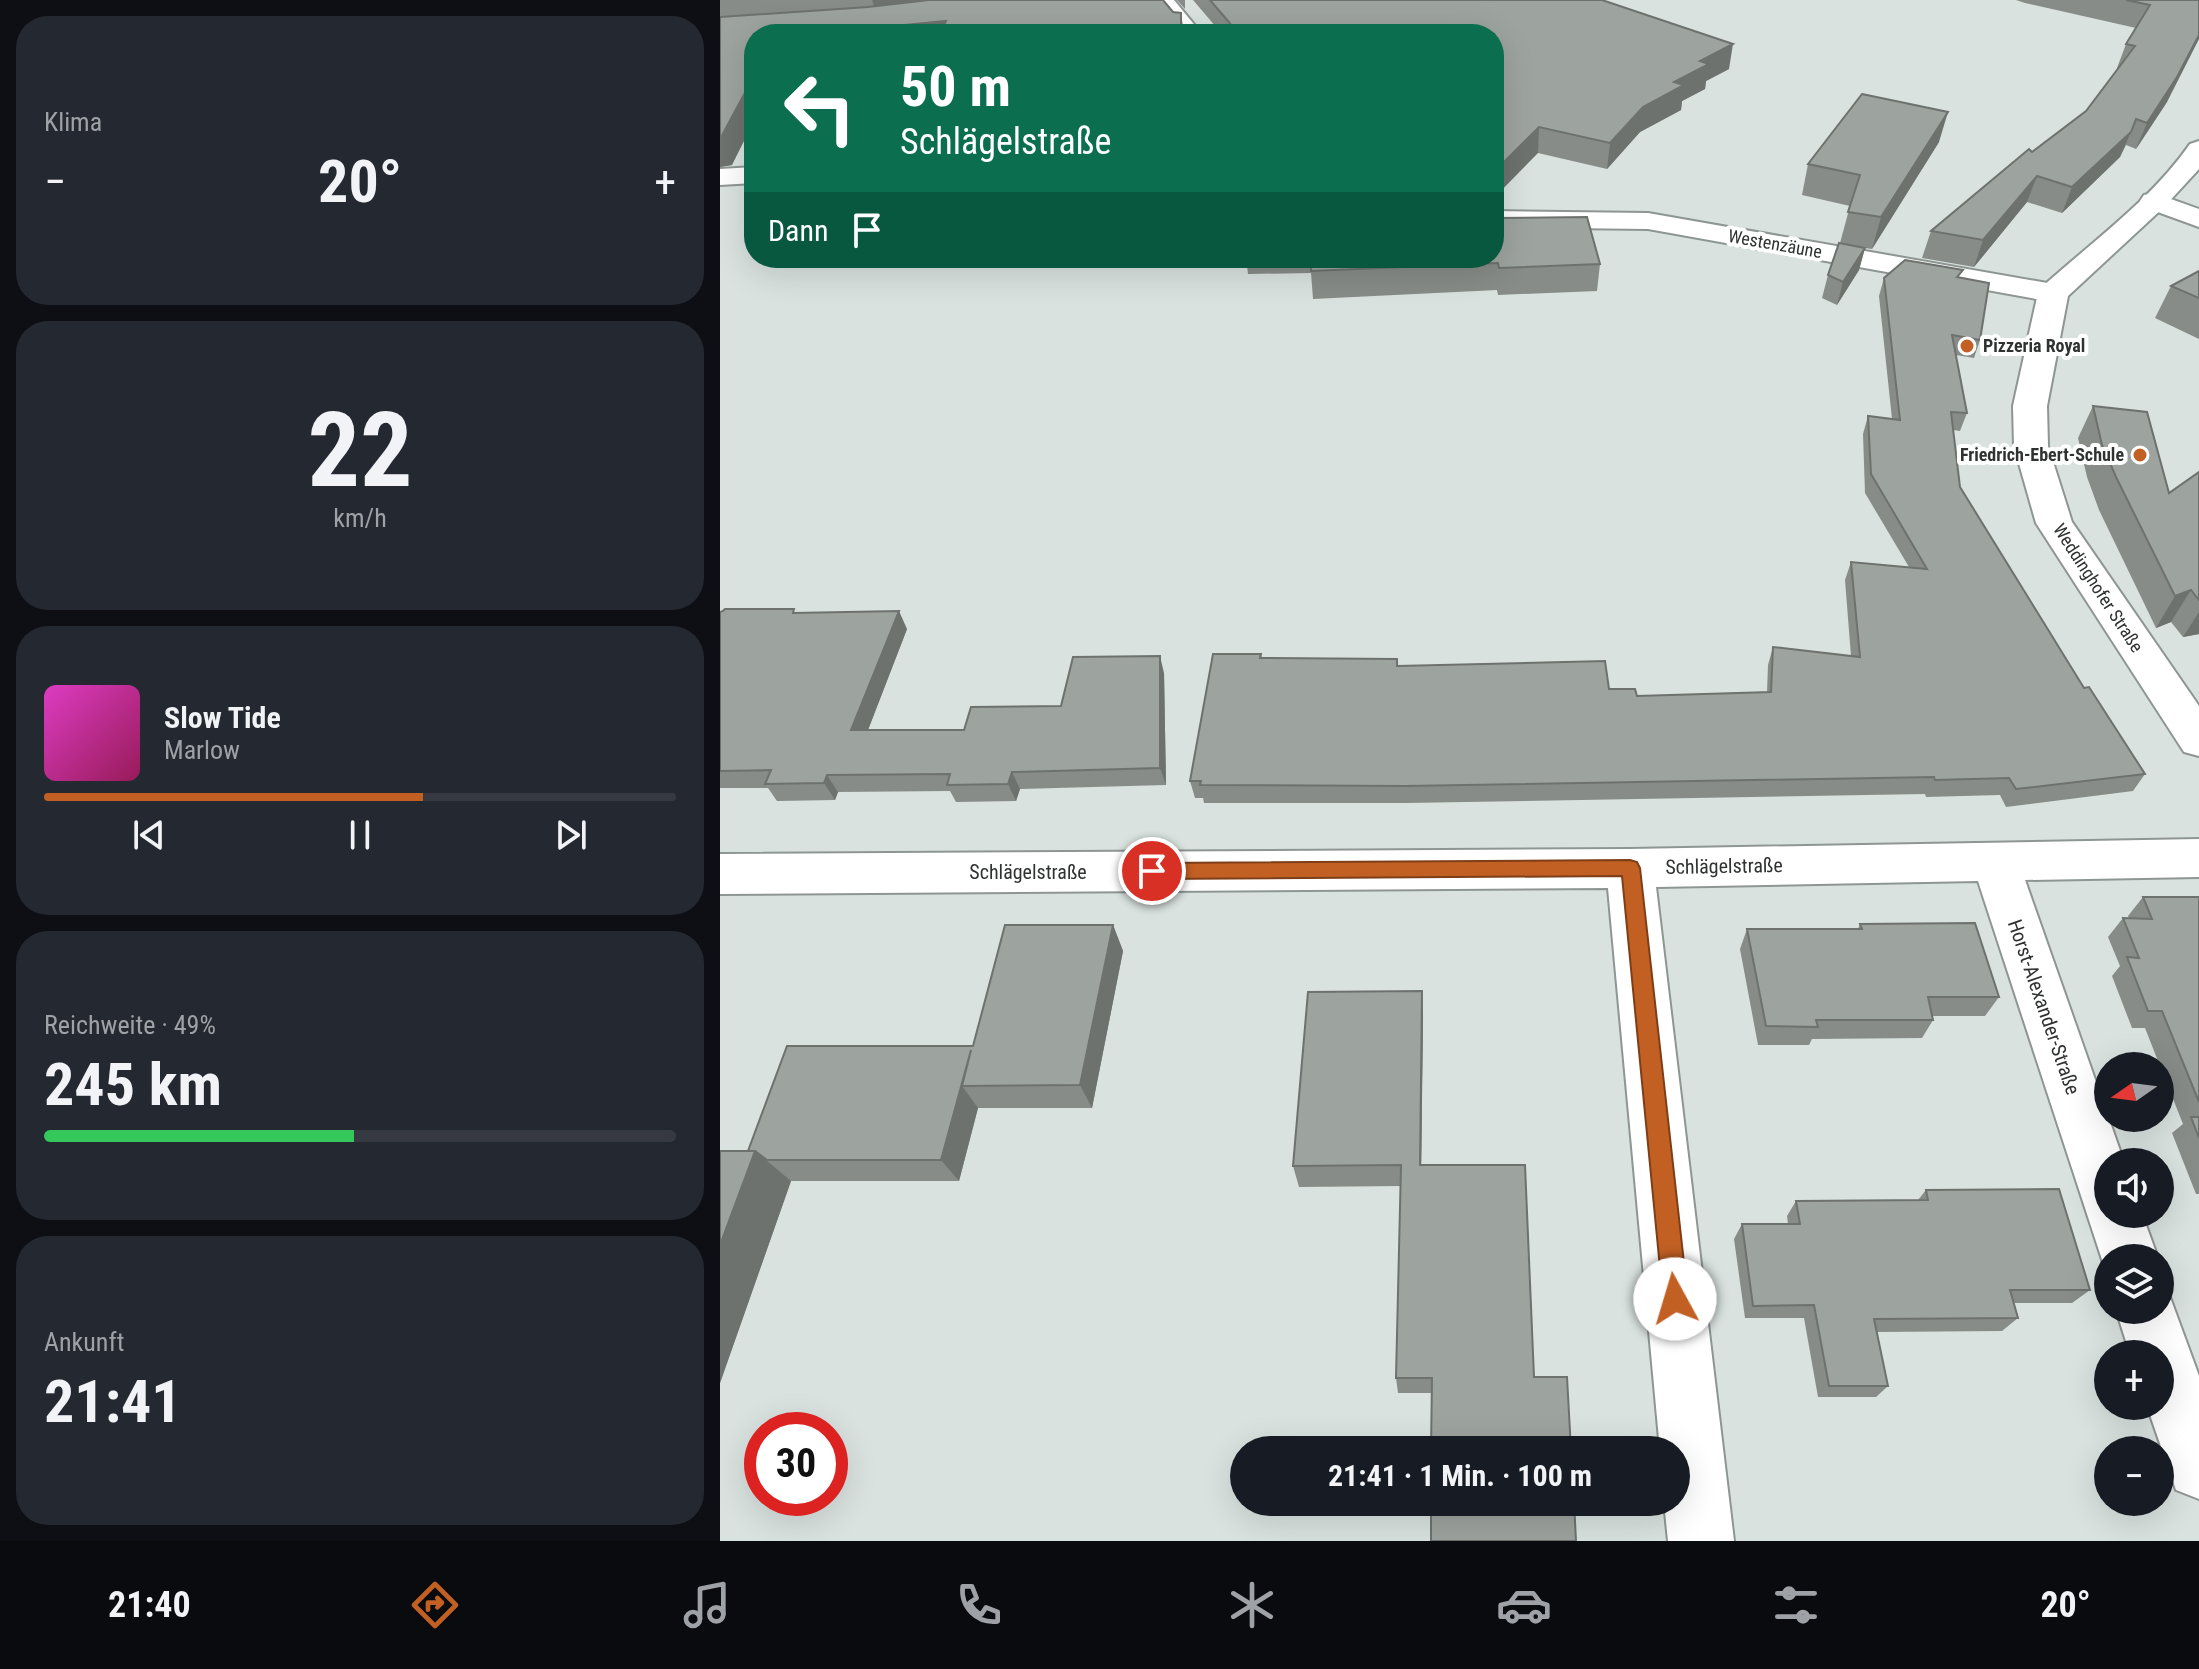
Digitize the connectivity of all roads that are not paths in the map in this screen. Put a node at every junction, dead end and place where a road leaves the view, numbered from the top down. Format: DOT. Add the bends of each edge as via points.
graph roads {
  1 [pos="1163,0"];
  2 [pos="1183,24"];
  3 [pos="2199,149"];
  4 [pos="744,176"];
  5 [pos="720,177"];
  6 [pos="2154,201"];
  7 [pos="1504,219"];
  8 [pos="2199,219"];
  9 [pos="2053,293"];
  10 [pos="2199,740"];
  11 [pos="2199,858"];
  12 [pos="1995,862"];
  13 [pos="1630,868"];
  14 [pos="720,874"];
  15 [pos="2094,1155"];
  16 [pos="2151,1324"];
  17 [pos="2199,1467"];
  18 [pos="1701,1541"];
  1 -- 2 [label="street"];
  3 -- 6 [label="street"];
  4 -- 5 [label="street"];
  6 -- 8 [label="street"];
  6 -- 9 [label="street"];
  7 -- 9 [label="street, Westenzäune" via="1648,221"];
  9 -- 10 [label="street, Weddinghofer Straße" via="2030,406 2031,446 2054,523"];
  11 -- 12 [label="street, Schlägelstraße"];
  12 -- 13 [label="street, Schlägelstraße"];
  12 -- 15 [label="street, Horst-Alexander-Straße"];
  13 -- 14 [label="street, Schlägelstraße"];
  13 -- 18 [label="street"];
  16 -- 17 [label="street"];
}
